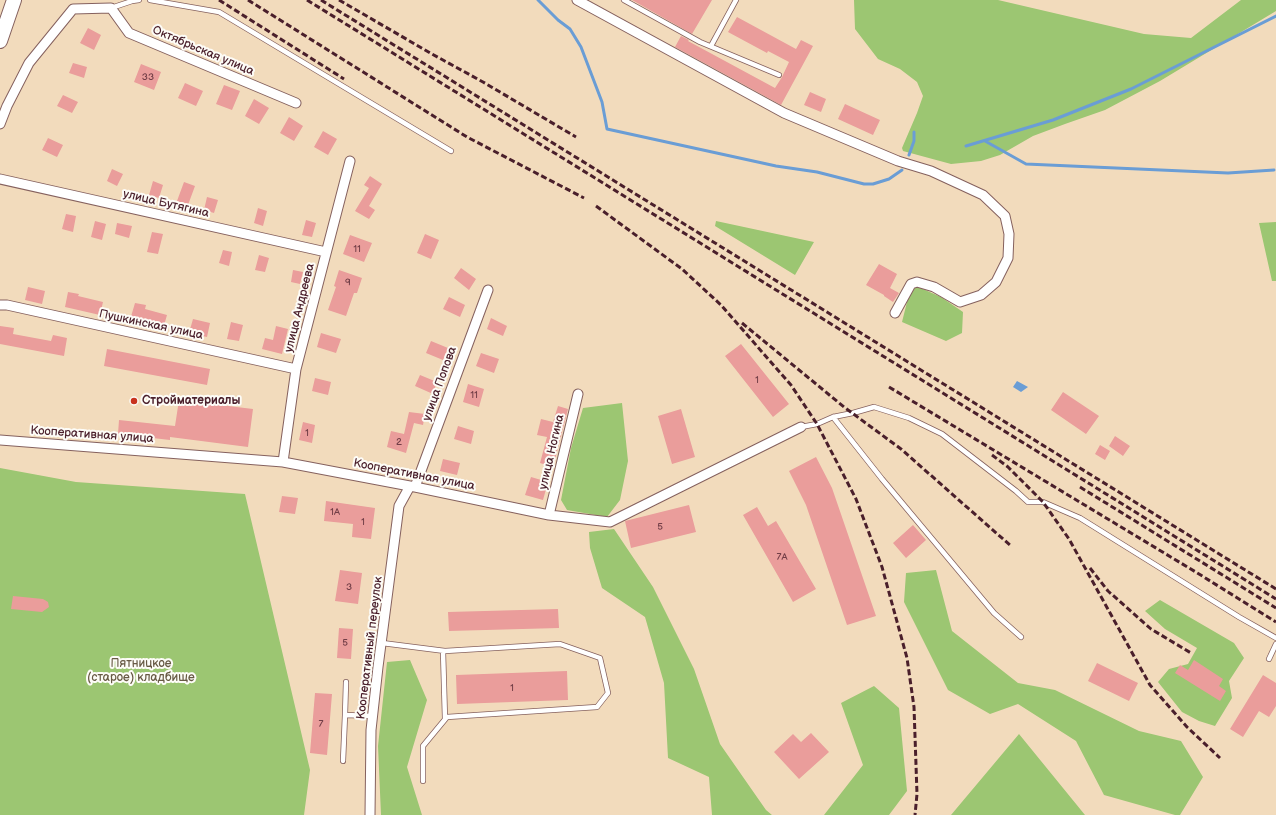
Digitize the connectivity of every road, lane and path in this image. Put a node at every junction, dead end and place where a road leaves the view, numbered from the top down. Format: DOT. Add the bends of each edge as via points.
graph roads {
  1 [pos="14,0"];
  2 [pos="139,0"];
  3 [pos="150,0"];
  4 [pos="577,0"];
  5 [pos="624,0"];
  6 [pos="736,0"];
  7 [pos="111,8"];
  8 [pos="0,41"];
  9 [pos="711,46"];
  10 [pos="779,75"];
  11 [pos="296,103"];
  12 [pos="0,124"];
  13 [pos="451,151"];
  14 [pos="350,161"];
  15 [pos="0,179"];
  16 [pos="326,252"];
  17 [pos="488,290"];
  18 [pos="0,305"];
  19 [pos="895,313"];
  20 [pos="296,369"];
  21 [pos="578,394"];
  22 [pos="833,417"];
  23 [pos="801,427"];
  24 [pos="0,440"];
  25 [pos="283,462"];
  26 [pos="412,486"];
  27 [pos="549,515"];
  28 [pos="1021,637"];
  29 [pos="1276,638"];
  30 [pos="382,643"];
  31 [pos="1276,644"];
  32 [pos="443,651"];
  33 [pos="1269,659"];
  34 [pos="346,682"];
  35 [pos="345,715"];
  36 [pos="373,716"];
  37 [pos="445,719"];
  38 [pos="343,761"];
  39 [pos="423,781"];
  40 [pos="370,815"];
  1 -- 8 [label="main road"];
  2 -- 7 [label="lane"];
  3 -- 13 [label="lane" via="219,12"];
  4 -- 19 [label="street" via="784,113 898,161 931,171 982,195 1005,216 1009,234 1008,258 996,282 981,295 960,302 934,287 917,282 911,284"];
  5 -- 9 [label="lane"];
  6 -- 9 [label="lane"];
  7 -- 11 [label="street, Октябрьская улица" via="129,33"];
  7 -- 12 [label="street" via="73,9 29,63"];
  9 -- 10 [label="lane"];
  14 -- 16 [label="street, улица Андреева"];
  15 -- 16 [label="street, улица Бутягина"];
  16 -- 20 [label="street, улица Андреева"];
  17 -- 26 [label="street, улица Попова"];
  18 -- 20 [label="street, Пушкинская улица"];
  20 -- 25 [label="street, улица Андреева"];
  21 -- 27 [label="street, улица Ногина"];
  22 -- 23 [label="lane"];
  22 -- 28 [label="lane" via="994,613"];
  22 -- 29 [label="lane" via="874,407 909,418 942,434 1028,502 1043,502 1080,518"];
  23 -- 27 [label="street, Кооперативная улица" via="610,522"];
  24 -- 25 [label="street, Кооперативная улица"];
  25 -- 26 [label="street, Кооперативная улица"];
  26 -- 27 [label="street, Кооперативная улица"];
  26 -- 30 [label="street, Кооперативный переулок" via="399,506"];
  30 -- 32 [label="lane"];
  30 -- 36 [label="street, Кооперативный переулок"];
  31 -- 33 [label="lane"];
  32 -- 37 [label="lane"];
  32 -- 37 [label="lane" via="560,644 600,658 608,693 597,707"];
  34 -- 35 [label="lane"];
  35 -- 36 [label="lane"];
  35 -- 38 [label="lane"];
  36 -- 40 [label="street, Кооперативный переулок"];
  37 -- 39 [label="lane" via="423,746"];
}
